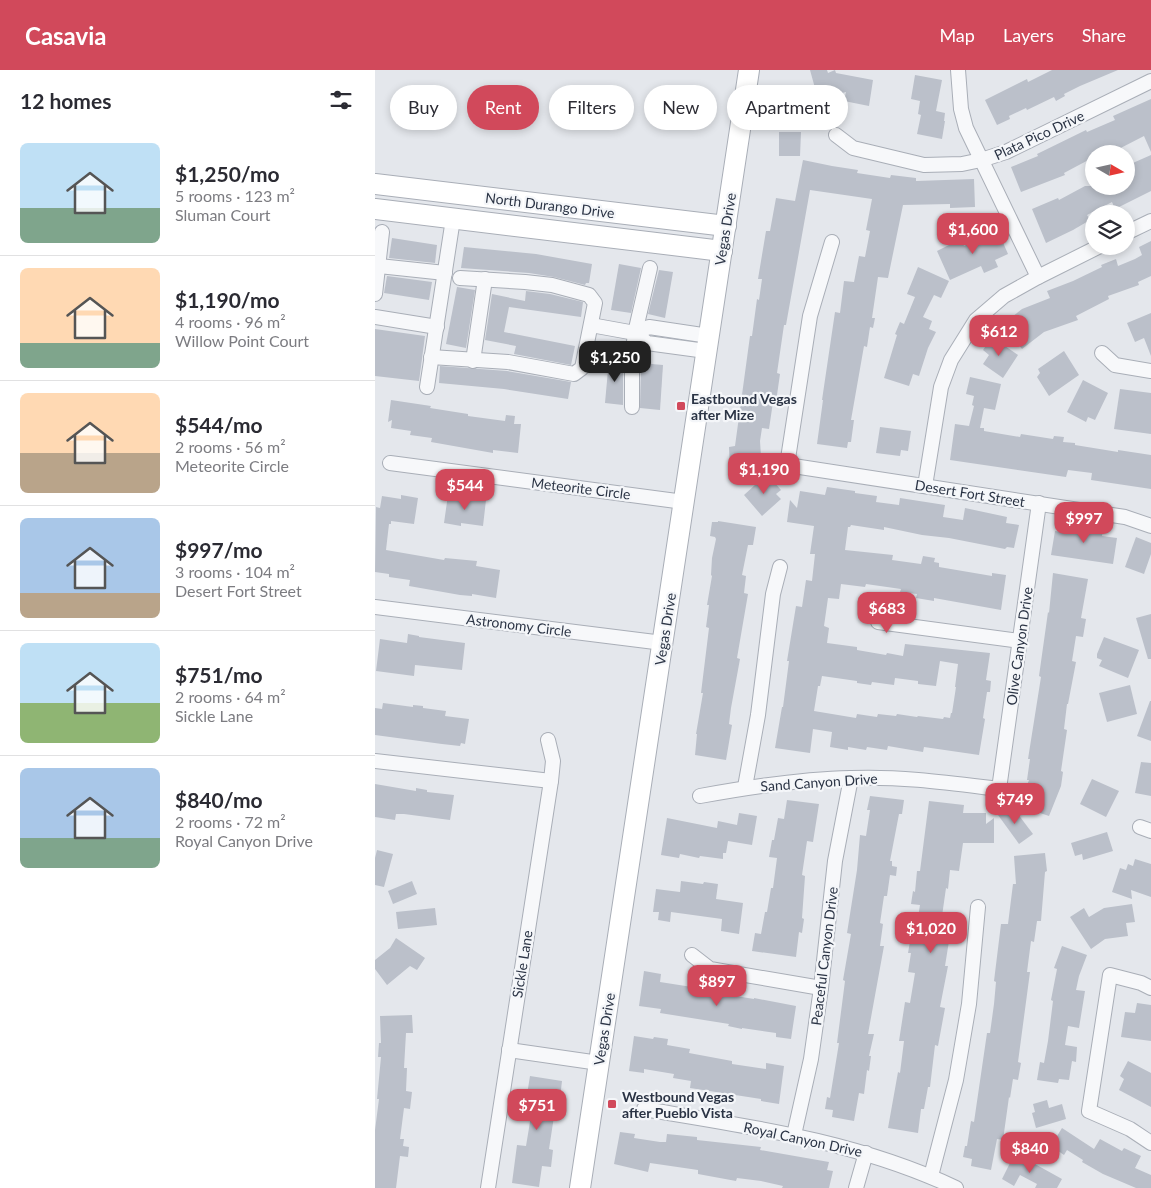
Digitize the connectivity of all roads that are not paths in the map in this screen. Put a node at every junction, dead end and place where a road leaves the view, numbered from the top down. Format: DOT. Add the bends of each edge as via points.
graph roads {
  1 [pos="749,70"];
  2 [pos="958,70"];
  3 [pos="1151,82"];
  4 [pos="836,135"];
  5 [pos="981,160"];
  6 [pos="375,184"];
  7 [pos="375,209"];
  8 [pos="453,219"];
  9 [pos="1151,221"];
  10 [pos="726,226"];
  11 [pos="1135,229"];
  12 [pos="382,232"];
  13 [pos="832,242"];
  14 [pos="722,251"];
  15 [pos="1085,254"];
  16 [pos="379,266"];
  17 [pos="650,268"];
  18 [pos="445,273"];
  19 [pos="1038,277"];
  20 [pos="459,278"];
  21 [pos="485,279"];
  22 [pos="375,294"];
  23 [pos="375,317"];
  24 [pos="591,325"];
  25 [pos="437,327"];
  26 [pos="635,332"];
  27 [pos="707,343"];
  28 [pos="1102,353"];
  29 [pos="431,357"];
  30 [pos="473,360"];
  31 [pos="1151,371"];
  32 [pos="427,386"];
  33 [pos="632,406"];
  34 [pos="390,463"];
  35 [pos="925,486"];
  36 [pos="684,502"];
  37 [pos="1039,503"];
  38 [pos="1151,526"];
  39 [pos="780,567"];
  40 [pos="375,607"];
  41 [pos="879,622"];
  42 [pos="1020,641"];
  43 [pos="663,643"];
  44 [pos="548,740"];
  45 [pos="375,761"];
  46 [pos="851,778"];
  47 [pos="551,781"];
  48 [pos="745,787"];
  49 [pos="999,789"];
  50 [pos="700,796"];
  51 [pos="978,907"];
  52 [pos="692,956"];
  53 [pos="821,988"];
  54 [pos="1151,988"];
  55 [pos="509,1050"];
  56 [pos="599,1063"];
  57 [pos="644,1109"];
  58 [pos="794,1134"];
  59 [pos="1151,1143"];
  60 [pos="866,1153"];
  61 [pos="931,1176"];
  62 [pos="488,1188"];
  63 [pos="580,1188"];
  64 [pos="856,1188"];
  65 [pos="956,1188"];
  1 -- 10 [label="main road, Vegas Drive"];
  2 -- 5 [label="street" via="961,109"];
  3 -- 5 [label="street, Plata Pico Drive" via="1006,152"];
  4 -- 5 [label="street, Plata Pico Drive" via="853,148 924,165"];
  5 -- 19 [label="street"];
  6 -- 10 [label="main road, North Durango Drive"];
  7 -- 8 [label="main road, North Durango Drive"];
  8 -- 14 [label="main road, North Durango Drive"];
  8 -- 18 [label="street"];
  9 -- 11 [label="street"];
  10 -- 14 [label="main road, Vegas Drive"];
  12 -- 16 [label="street"];
  13 -- 35 [label="street, Desert Fort Street" via="810,316 787,465"];
  14 -- 27 [label="main road, Vegas Drive"];
  15 -- 19 [label="street"];
  16 -- 18 [label="street"];
  16 -- 22 [label="street"];
  17 -- 26 [label="street"];
  18 -- 25 [label="street"];
  19 -- 35 [label="street" via="1004,296 976,320 951,360 941,388"];
  20 -- 21 [label="street"];
  21 -- 24 [label="street" via="552,285 589,295 595,304"];
  21 -- 30 [label="street"];
  23 -- 25 [label="street"];
  24 -- 26 [label="street"];
  24 -- 30 [label="street" via="582,368 574,374 508,362"];
  25 -- 29 [label="street"];
  26 -- 27 [label="street" via="647,343"];
  26 -- 33 [label="street"];
  27 -- 36 [label="main road, Vegas Drive"];
  28 -- 31 [label="street" via="1115,365"];
  29 -- 30 [label="street"];
  29 -- 32 [label="street"];
  34 -- 36 [label="street, Meteorite Circle"];
  35 -- 37 [label="street, Desert Fort Street"];
  36 -- 43 [label="main road, Vegas Drive"];
  37 -- 38 [label="street, Desert Fort Street" via="1125,517"];
  37 -- 42 [label="street, Olive Canyon Drive"];
  39 -- 48 [label="street" via="773,594 758,715"];
  40 -- 43 [label="street, Astronomy Circle"];
  41 -- 42 [label="street"];
  42 -- 49 [label="street, Olive Canyon Drive"];
  43 -- 56 [label="main road, Vegas Drive"];
  44 -- 47 [label="street, Sickle Lane" via="553,761"];
  45 -- 47 [label="street"];
  46 -- 48 [label="street, Sand Canyon Drive"];
  46 -- 49 [label="street, Sand Canyon Drive" via="914,779"];
  46 -- 53 [label="street, Peaceful Canyon Drive" via="835,861"];
  47 -- 55 [label="street, Sickle Lane"];
  48 -- 50 [label="street, Sand Canyon Drive"];
  51 -- 61 [label="street" via="969,1004 956,1080"];
  52 -- 53 [label="street" via="710,969"];
  53 -- 58 [label="street, Peaceful Canyon Drive" via="811,1059"];
  54 -- 59 [label="street" via="1110,975 1089,1111 1130,1129"];
  55 -- 56 [label="street"];
  55 -- 62 [label="street, Sickle Lane"];
  56 -- 63 [label="main road, Vegas Drive"];
  57 -- 58 [label="street, Royal Canyon Drive"];
  58 -- 60 [label="street, Royal Canyon Drive"];
  60 -- 61 [label="street, Royal Canyon Drive"];
  60 -- 64 [label="street"];
  61 -- 65 [label="street, Royal Canyon Drive"];
}
